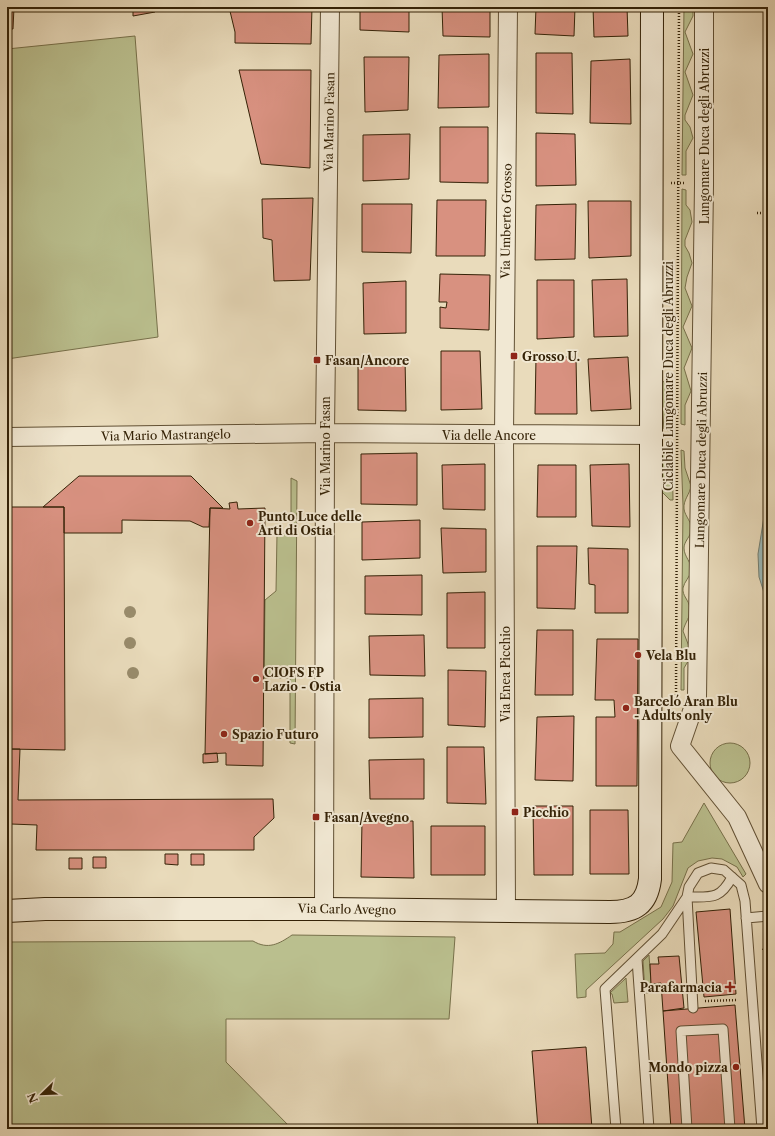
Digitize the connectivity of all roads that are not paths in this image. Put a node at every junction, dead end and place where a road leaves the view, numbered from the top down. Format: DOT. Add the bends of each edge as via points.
graph roads {
  1 [pos="330,7"];
  2 [pos="508,7"];
  3 [pos="652,7"];
  4 [pos="704,7"];
  5 [pos="325,433"];
  6 [pos="504,435"];
  7 [pos="652,435"];
  8 [pos="7,437"];
  9 [pos="732,877"];
  10 [pos="768,884"];
  11 [pos="687,897"];
  12 [pos="12,909"];
  13 [pos="324,909"];
  14 [pos="506,912"];
  15 [pos="768,916"];
  16 [pos="746,918"];
  17 [pos="638,959"];
  18 [pos="692,1005"];
  19 [pos="616,1129"];
  20 [pos="649,1129"];
  21 [pos="687,1129"];
  22 [pos="730,1129"];
  23 [pos="762,1129"];
  1 -- 5 [label="street, Via Marino Fasan"];
  2 -- 6 [label="street, Via Umberto Grosso"];
  3 -- 7 [label="street"];
  4 -- 10 [label="street, Lungomare Duca degli Abruzzi" via="698,697 680,746 736,817"];
  5 -- 6 [label="street, Via delle Ancore"];
  5 -- 8 [label="street, Via Mario Mastrangelo"];
  5 -- 13 [label="street, Via Marino Fasan"];
  6 -- 7 [label="street, Via delle Ancore"];
  6 -- 14 [label="street, Via Enea Picchio"];
  7 -- 14 [label="street, Via Carlo Avegno" via="648,891 635,908 623,912"];
  9 -- 11 [label="lane" via="726,890 718,895"];
  9 -- 11 [label="lane" via="724,870 711,868 698,873 689,887"];
  9 -- 16 [label="lane" via="742,885"];
  11 -- 17 [label="lane" via="662,934"];
  11 -- 18 [label="lane"];
  12 -- 13 [label="street, Via Carlo Avegno"];
  13 -- 14 [label="street, Via Carlo Avegno"];
  15 -- 16 [label="lane"];
  16 -- 23 [label="lane"];
  17 -- 19 [label="lane" via="605,990"];
  17 -- 20 [label="lane"];
  21 -- 22 [label="lane" via="681,1031 723,1029"];
}
